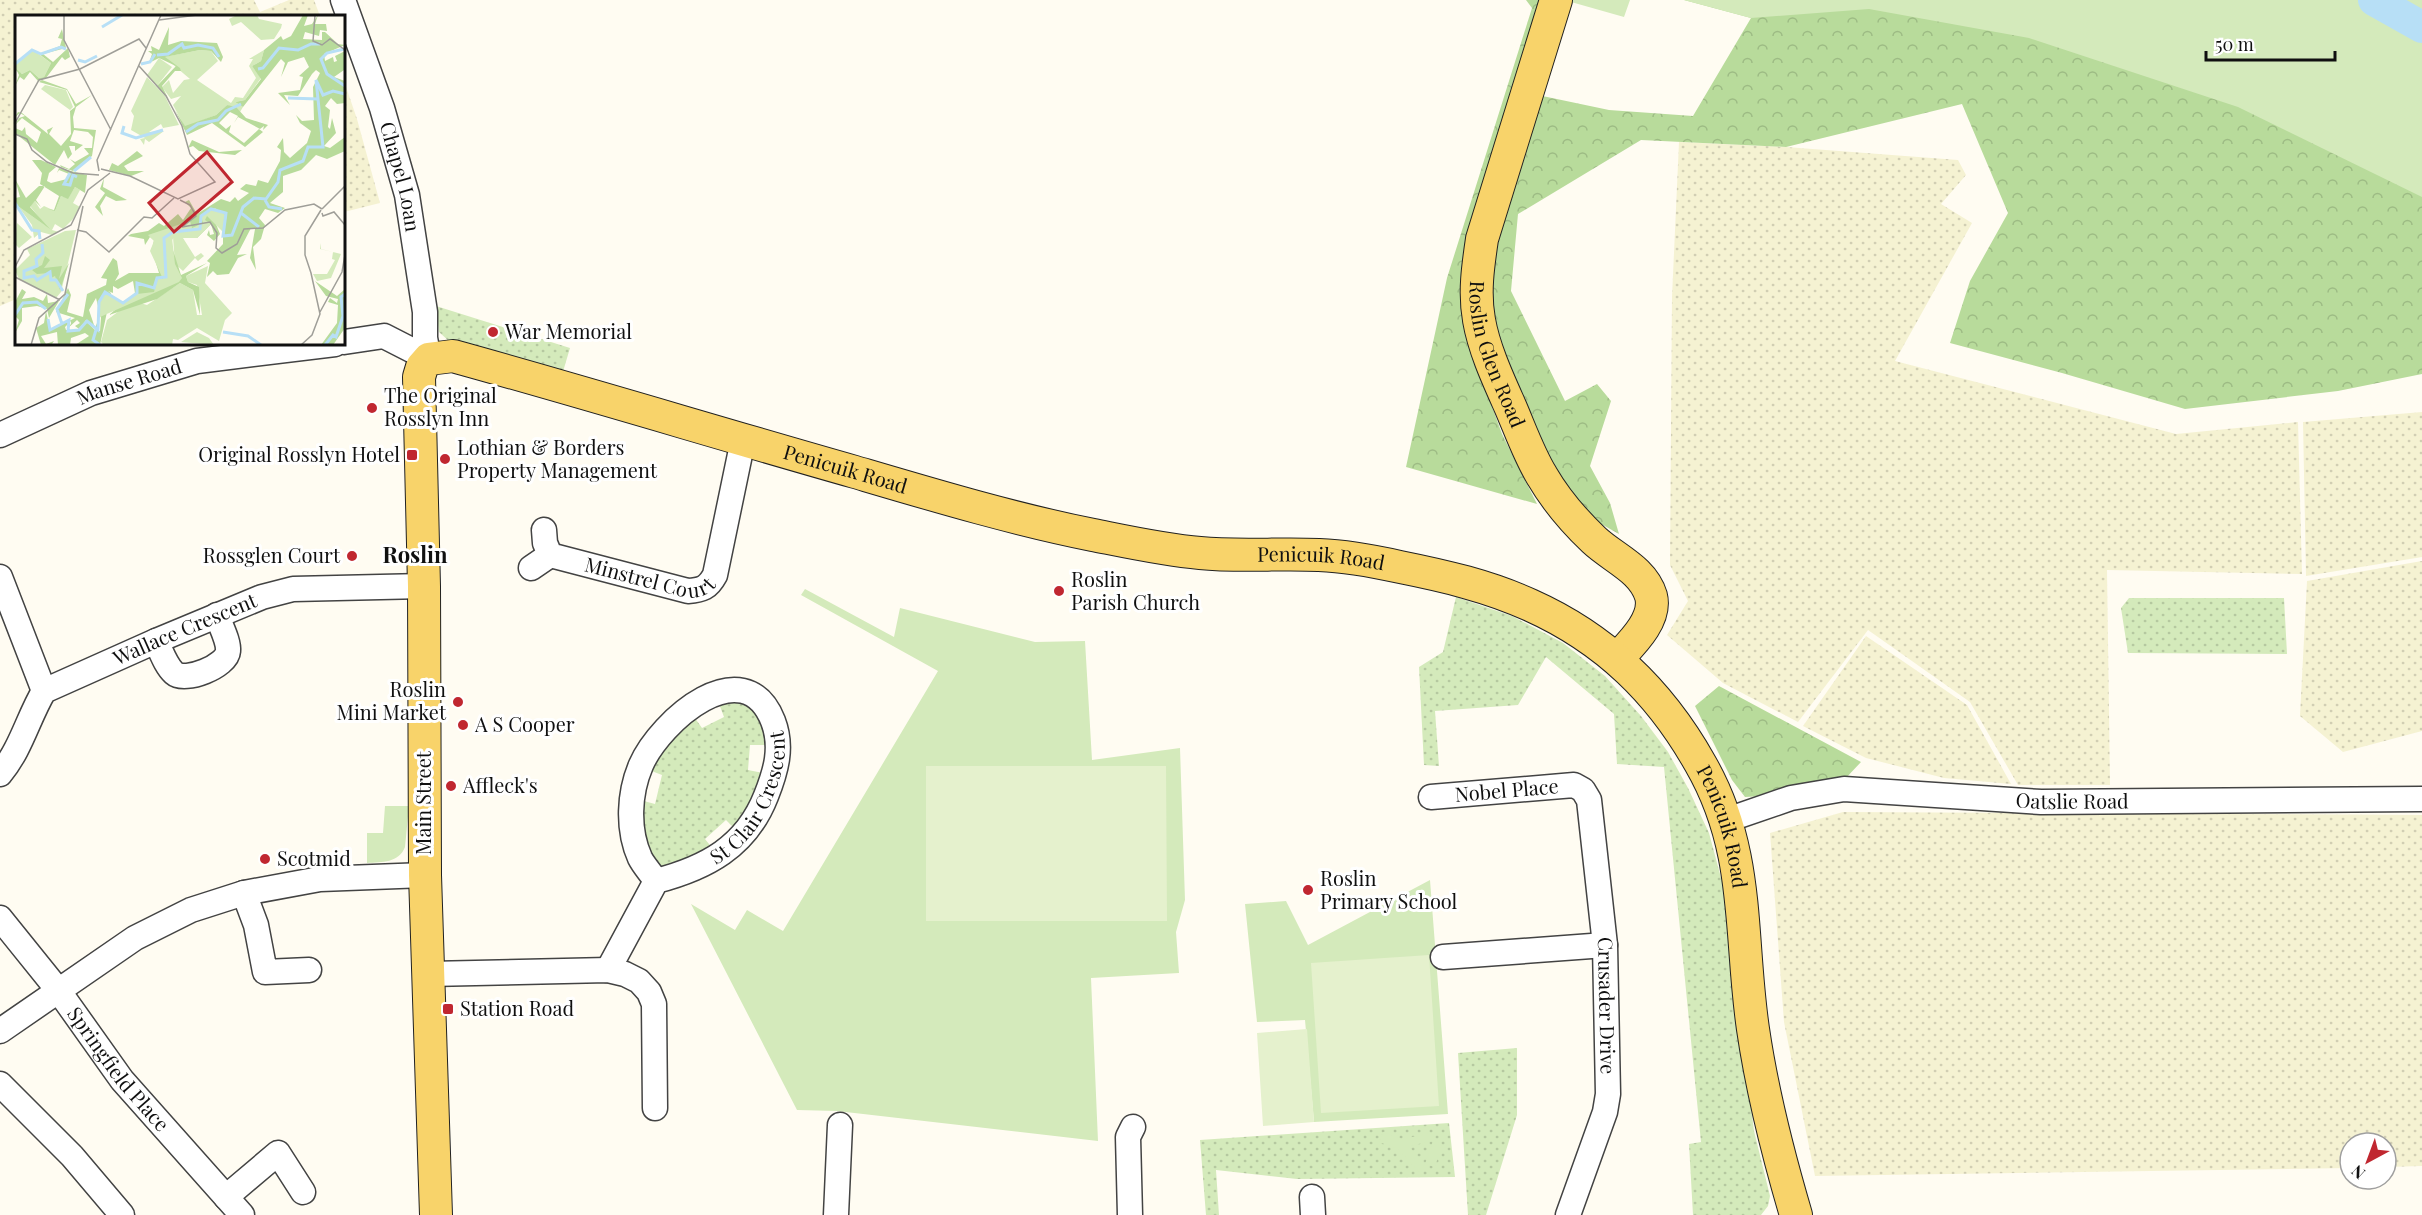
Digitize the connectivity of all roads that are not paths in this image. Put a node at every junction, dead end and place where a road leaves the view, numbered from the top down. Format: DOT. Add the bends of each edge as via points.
graph roads {
  1 [pos="343,0"];
  2 [pos="1556,0"];
  3 [pos="345,342"];
  4 [pos="327,345"];
  5 [pos="429,359"];
  6 [pos="0,435"];
  7 [pos="743,440"];
  8 [pos="544,530"];
  9 [pos="0,577"];
  10 [pos="424,586"];
  11 [pos="217,615"];
  12 [pos="156,641"];
  13 [pos="1618,658"];
  14 [pos="44,691"];
  15 [pos="0,774"];
  16 [pos="1583,790"];
  17 [pos="1431,796"];
  18 [pos="2422,799"];
  19 [pos="1727,820"];
  20 [pos="424,875"];
  21 [pos="656,881"];
  22 [pos="244,893"];
  23 [pos="0,918"];
  24 [pos="1605,945"];
  25 [pos="1443,957"];
  26 [pos="309,970"];
  27 [pos="608,970"];
  28 [pos="429,974"];
  29 [pos="58,990"];
  30 [pos="0,1030"];
  31 [pos="0,1084"];
  32 [pos="655,1108"];
  33 [pos="840,1125"];
  34 [pos="1133,1127"];
  35 [pos="303,1192"];
  36 [pos="234,1206"];
  37 [pos="122,1215"];
  38 [pos="436,1215"];
  39 [pos="836,1215"];
  40 [pos="1130,1215"];
  41 [pos="1568,1215"];
  42 [pos="1796,1215"];
  1 -- 5 [label="street, Chapel Loan" via="382,108 407,195"];
  2 -- 13 [label="main road, Roslin Glen Road" via="1482,239 1476,279 1479,320 1497,376 1540,475 1595,541 1647,584 1652,599 1650,613"];
  3 -- 5 [label="street" via="384,336"];
  4 -- 6 [label="street, Manse Road" via="197,361 91,393"];
  5 -- 7 [label="main road, Penicuik Road" via="453,356"];
  5 -- 10 [label="main road, Main Street" via="419,377"];
  7 -- 8 [label="street, Minstrel Court" via="715,575 702,590 688,591 540,564"];
  7 -- 13 [label="main road, Penicuik Road" via="1089,535 1207,554 1325,555 1452,578 1534,607"];
  9 -- 14 [label="street"];
  10 -- 11 [label="street, Wallace Crescent" via="293,590 262,597"];
  10 -- 20 [label="main road, Main Street"];
  11 -- 12 [label="street, Wallace Crescent"];
  11 -- 12 [label="street" via="229,649 220,665 179,677 172,672"];
  12 -- 14 [label="street, Wallace Crescent"];
  13 -- 19 [label="main road, Penicuik Road" via="1680,729"];
  14 -- 15 [label="street" via="26,732"];
  16 -- 17 [label="street, Nobel Place" via="1574,785"];
  16 -- 24 [label="street, Crusader Drive" via="1589,800"];
  18 -- 19 [label="street, Oatslie Road" via="2041,802 1844,789 1791,798"];
  19 -- 42 [label="main road, Penicuik Road" via="1744,912 1753,1027 1783,1172"];
  20 -- 22 [label="street" via="320,879"];
  20 -- 28 [label="main road, Main Street"];
  21 -- 21 [label="street, St Clair Crescent" via="641,859 631,819 641,766 668,724 687,708 722,692 754,694 764,702 776,729 779,748 774,774 757,817 719,856 683,874"];
  21 -- 27 [label="street"];
  22 -- 26 [label="street" via="256,925 265,972"];
  22 -- 29 [label="street" via="191,910 135,938"];
  23 -- 29 [label="street, Springfield Place"];
  24 -- 25 [label="street"];
  24 -- 41 [label="street, Crusader Drive" via="1608,1094"];
  27 -- 28 [label="street"];
  27 -- 32 [label="street" via="639,981 654,1004"];
  28 -- 38 [label="main road, Main Street"];
  29 -- 30 [label="street"];
  29 -- 36 [label="street, Springfield Place" via="122,1080"];
  31 -- 37 [label="street" via="72,1156"];
  33 -- 39 [label="street"];
  34 -- 40 [label="street" via="1128,1137"];
  35 -- 36 [label="street" via="292,1161 278,1153"];
}
